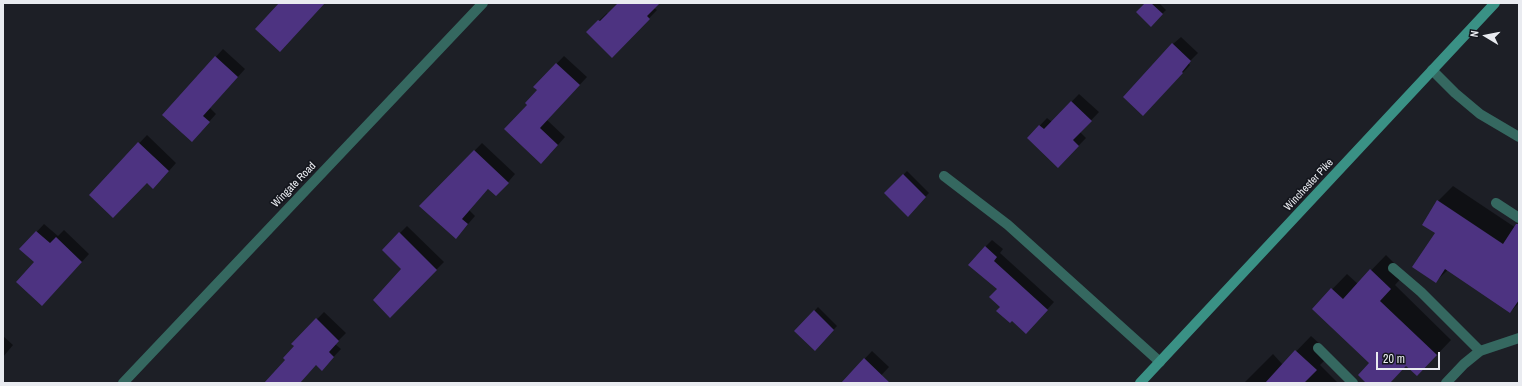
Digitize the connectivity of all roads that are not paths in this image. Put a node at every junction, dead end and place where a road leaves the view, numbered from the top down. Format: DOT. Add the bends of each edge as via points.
graph roads {
  1 [pos="483,3"];
  2 [pos="1495,3"];
  3 [pos="1432,70"];
  4 [pos="1519,138"];
  5 [pos="944,176"];
  6 [pos="1496,203"];
  7 [pos="1519,218"];
  8 [pos="1393,268"];
  9 [pos="1519,338"];
  10 [pos="1318,348"];
  11 [pos="1480,351"];
  12 [pos="1160,362"];
  13 [pos="123,383"];
  14 [pos="1140,383"];
  15 [pos="1353,383"];
  16 [pos="1446,383"];
  1 -- 13 [label="street, Wingate Road"];
  2 -- 3 [label="main road, Winchester Pike"];
  3 -- 4 [label="street" via="1480,114"];
  3 -- 12 [label="main road, Winchester Pike"];
  5 -- 12 [label="street" via="1008,226"];
  6 -- 7 [label="street"];
  8 -- 11 [label="street"];
  9 -- 11 [label="street"];
  10 -- 15 [label="street"];
  11 -- 16 [label="street"];
  12 -- 14 [label="main road, Winchester Pike"];
}
